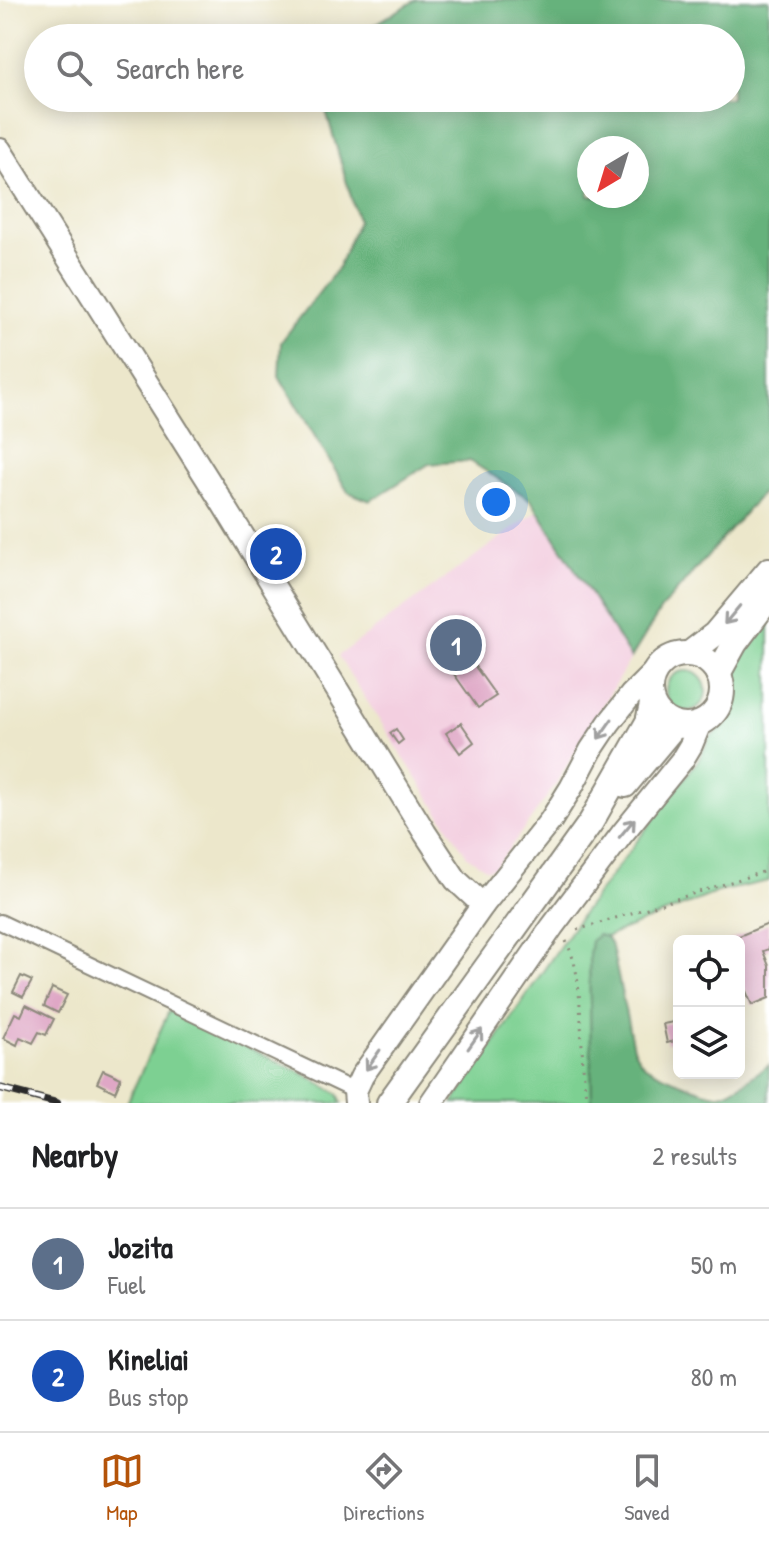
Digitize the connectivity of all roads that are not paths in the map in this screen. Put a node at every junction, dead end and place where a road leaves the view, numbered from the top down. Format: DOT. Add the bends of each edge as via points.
graph roads {
  1 [pos="0,150"];
  2 [pos="769,570"];
  3 [pos="769,598"];
  4 [pos="689,654"];
  5 [pos="656,670"];
  6 [pos="718,674"];
  7 [pos="652,704"];
  8 [pos="700,723"];
  9 [pos="675,725"];
  10 [pos="591,822"];
  11 [pos="483,905"];
  12 [pos="0,922"];
  13 [pos="355,1097"];
  14 [pos="392,1098"];
  15 [pos="431,1103"];
  1 -- 11 [label="main road" via="425,833 456,880"];
  2 -- 4 [label="highway, one-way" via="715,634"];
  3 -- 6 [label="highway"];
  4 -- 5 [label="highway" via="674,656"];
  4 -- 6 [label="highway"];
  5 -- 7 [label="highway" via="649,693"];
  5 -- 11 [label="main road, one-way" via="609,723 551,820"];
  6 -- 8 [label="highway" via="720,701"];
  7 -- 9 [label="highway"];
  7 -- 10 [label="highway" via="648,722"];
  8 -- 9 [label="highway"];
  15 -- 8 [label="main road, one-way" via="622,834 682,760"];
  9 -- 10 [label="highway"];
  10 -- 14 [label="highway"];
  11 -- 13 [label="main road, one-way" via="362,1076"];
  12 -- 13 [label="street"];
}
